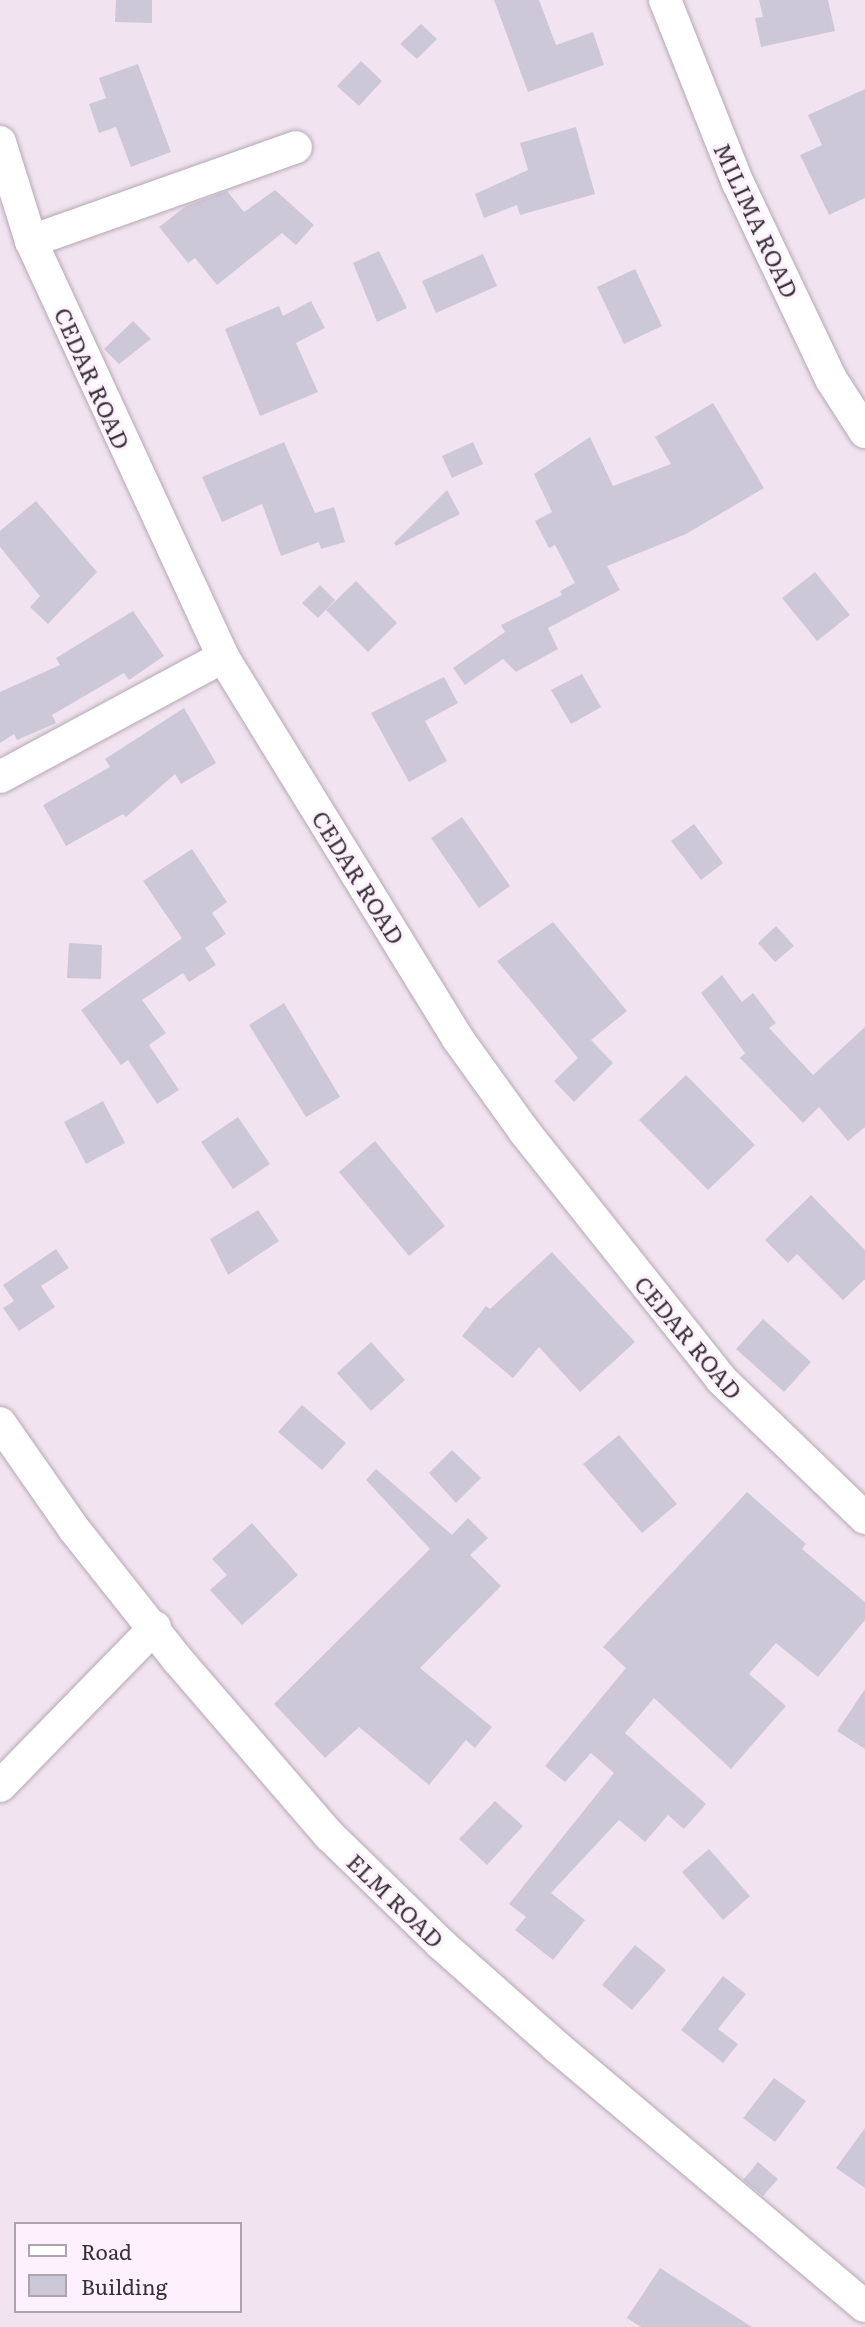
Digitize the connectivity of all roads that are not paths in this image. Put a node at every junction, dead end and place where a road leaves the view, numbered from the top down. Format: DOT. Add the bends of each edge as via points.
graph roads {
  1 [pos="665,0"];
  2 [pos="0,142"];
  3 [pos="296,147"];
  4 [pos="32,242"];
  5 [pos="865,432"];
  6 [pos="223,657"];
  7 [pos="0,778"];
  8 [pos="0,1423"];
  9 [pos="865,1518"];
  10 [pos="155,1627"];
  11 [pos="0,1786"];
  12 [pos="865,2306"];
  1 -- 5 [label="street, MILIMA ROAD" via="738,183 831,379"];
  2 -- 4 [label="street, CEDAR ROAD"];
  3 -- 4 [label="street"];
  4 -- 6 [label="street, CEDAR ROAD"];
  6 -- 7 [label="street"];
  6 -- 9 [label="street, CEDAR ROAD" via="458,1039 524,1130 720,1380"];
  8 -- 10 [label="street, ELM ROAD" via="74,1529"];
  10 -- 11 [label="street"];
  10 -- 12 [label="street, ELM ROAD" via="330,1836 441,1944 750,2213"];
}
